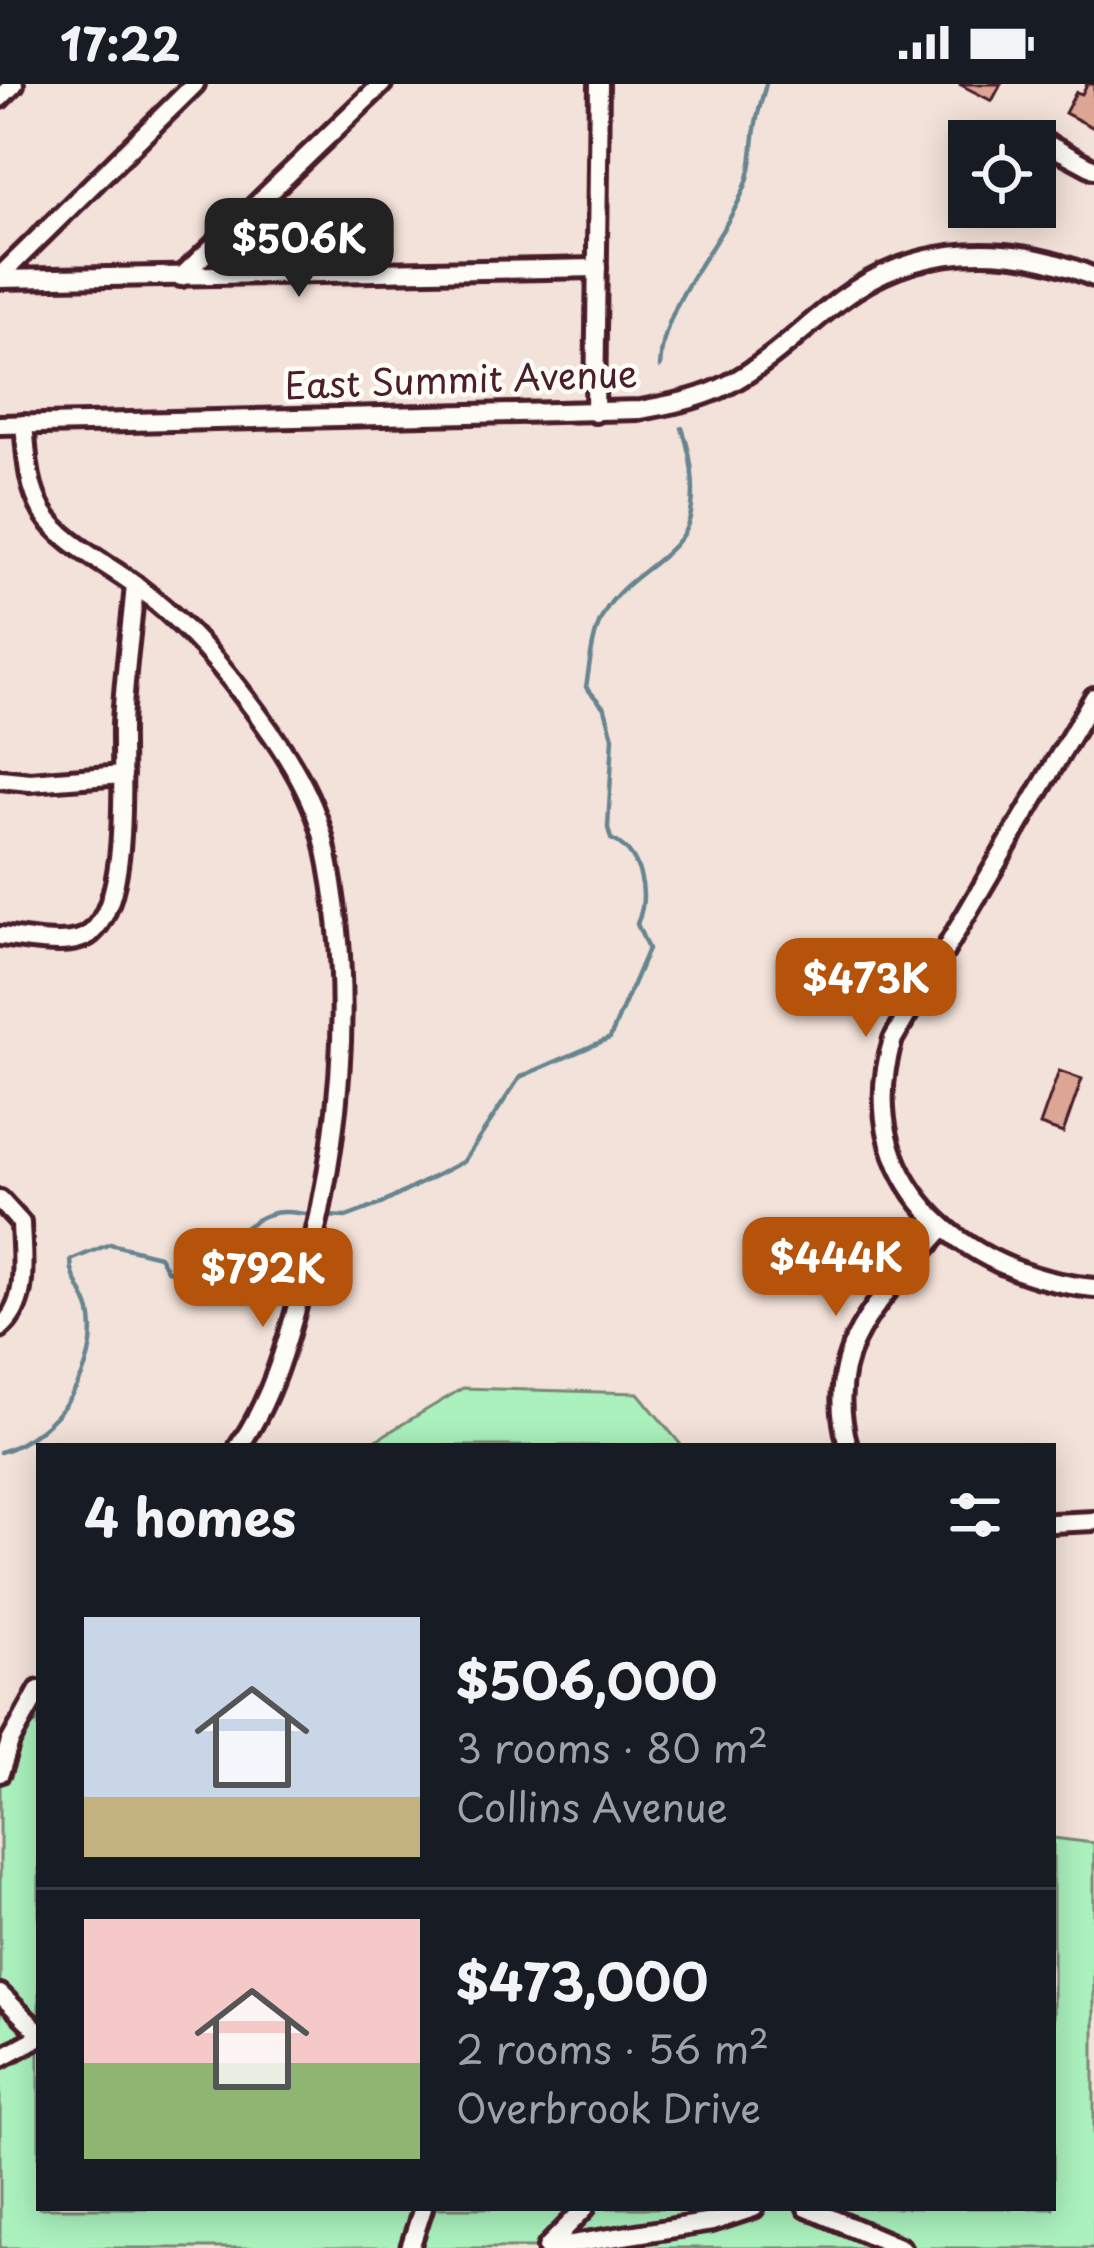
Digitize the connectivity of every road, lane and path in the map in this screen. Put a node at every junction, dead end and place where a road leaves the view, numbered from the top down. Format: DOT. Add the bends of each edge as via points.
graph roads {
  1 [pos="14,84"];
  2 [pos="195,84"];
  3 [pos="382,84"];
  4 [pos="599,84"];
  5 [pos="0,98"];
  6 [pos="1056,149"];
  7 [pos="1094,169"];
  8 [pos="597,268"];
  9 [pos="0,277"];
  10 [pos="181,277"];
  11 [pos="1094,277"];
  12 [pos="595,413"];
  13 [pos="0,424"];
  14 [pos="24,424"];
  15 [pos="135,585"];
  16 [pos="1094,698"];
  17 [pos="123,775"];
  18 [pos="0,779"];
  19 [pos="0,936"];
  20 [pos="0,1200"];
  21 [pos="944,1227"];
  22 [pos="1094,1288"];
  23 [pos="0,1328"];
  24 [pos="240,1443"];
  25 [pos="847,1443"];
  26 [pos="1094,1522"];
  27 [pos="1056,1523"];
  28 [pos="36,1695"];
  29 [pos="0,1773"];
  30 [pos="0,1994"];
  31 [pos="36,2031"];
  32 [pos="36,2036"];
  33 [pos="0,2058"];
  34 [pos="422,2211"];
  35 [pos="582,2211"];
  36 [pos="745,2211"];
  37 [pos="813,2211"];
  38 [pos="410,2248"];
  39 [pos="547,2248"];
  40 [pos="901,2248"];
  1 -- 5 [label="street"];
  2 -- 9 [label="street"];
  3 -- 10 [label="street"];
  4 -- 8 [label="street"];
  6 -- 7 [label="street"];
  8 -- 10 [label="street"];
  8 -- 12 [label="street"];
  9 -- 10 [label="street"];
  11 -- 12 [label="street, East Summit Avenue" via="1012,252 920,261 843,298 725,387 683,402"];
  12 -- 14 [label="street, East Summit Avenue"];
  13 -- 14 [label="street, East Summit Avenue"];
  14 -- 15 [label="street" via="28,475 46,518"];
  15 -- 17 [label="street"];
  15 -- 24 [label="street" via="242,693 309,797 325,844 340,949 338,1107 322,1208 288,1338"];
  16 -- 21 [label="street" via="886,1061 882,1103 891,1155"];
  17 -- 18 [label="street"];
  17 -- 19 [label="street" via="116,878 104,918 88,937"];
  20 -- 23 [label="street" via="21,1223 23,1282 14,1316"];
  21 -- 22 [label="street" via="1028,1274"];
  21 -- 25 [label="street" via="879,1304 842,1366"];
  26 -- 27 [label="street"];
  28 -- 29 [label="street"];
  30 -- 31 [label="street"];
  32 -- 33 [label="street"];
  34 -- 38 [label="street"];
  35 -- 39 [label="street"];
  36 -- 39 [label="street"];
  37 -- 40 [label="street"];
}
